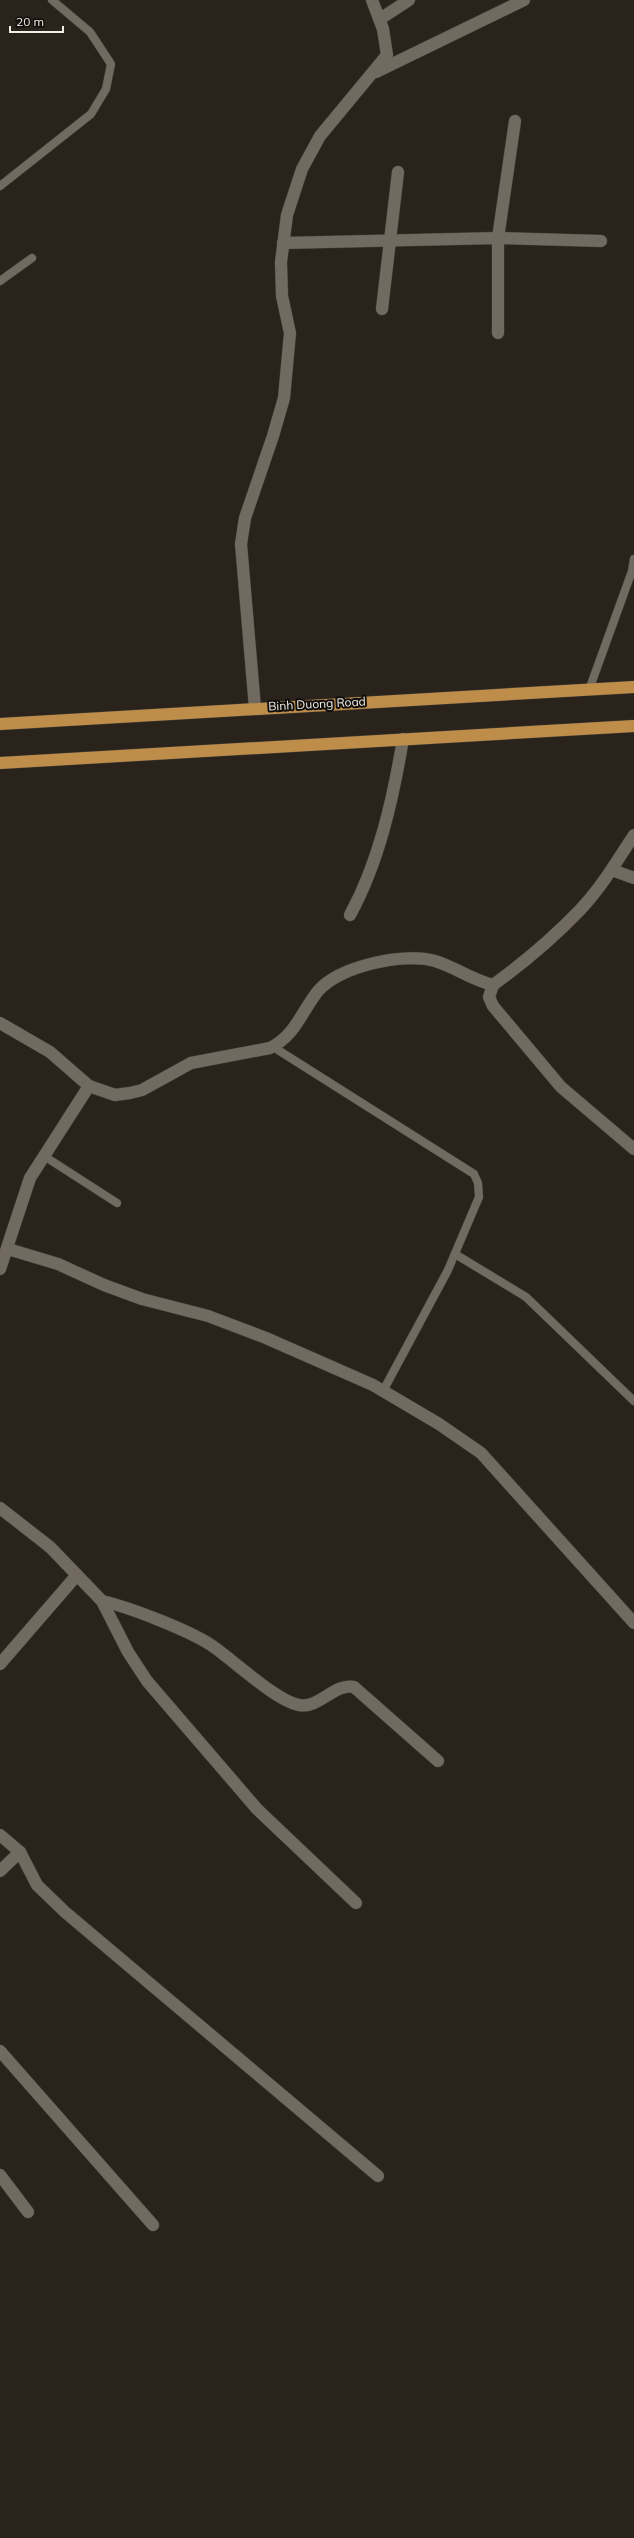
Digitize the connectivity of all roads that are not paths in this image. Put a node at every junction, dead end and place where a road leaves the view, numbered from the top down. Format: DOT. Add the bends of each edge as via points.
graph roads {
  1 [pos="52,0"];
  2 [pos="372,0"];
  3 [pos="409,0"];
  4 [pos="524,0"];
  5 [pos="380,19"];
  6 [pos="371,75"];
  7 [pos="515,121"];
  8 [pos="398,172"];
  9 [pos="0,186"];
  10 [pos="498,238"];
  11 [pos="391,240"];
  12 [pos="601,241"];
  13 [pos="283,243"];
  14 [pos="32,258"];
  15 [pos="0,281"];
  16 [pos="382,309"];
  17 [pos="498,333"];
  18 [pos="634,559"];
  19 [pos="634,687"];
  20 [pos="589,690"];
  21 [pos="255,708"];
  22 [pos="0,724"];
  23 [pos="634,726"];
  24 [pos="403,739"];
  25 [pos="0,763"];
  26 [pos="634,835"];
  27 [pos="612,870"];
  28 [pos="634,878"];
  29 [pos="350,915"];
  30 [pos="494,985"];
  31 [pos="0,1023"];
  32 [pos="275,1046"];
  33 [pos="89,1086"];
  34 [pos="634,1149"];
  35 [pos="44,1156"];
  36 [pos="117,1203"];
  37 [pos="8,1249"];
  38 [pos="455,1254"];
  39 [pos="0,1269"];
  40 [pos="383,1391"];
  41 [pos="634,1402"];
  42 [pos="0,1508"];
  43 [pos="77,1575"];
  44 [pos="102,1601"];
  45 [pos="634,1623"];
  46 [pos="0,1664"];
  47 [pos="438,1761"];
  48 [pos="0,1835"];
  49 [pos="20,1852"];
  50 [pos="0,1871"];
  51 [pos="356,1903"];
  52 [pos="0,2051"];
  53 [pos="0,2175"];
  54 [pos="378,2176"];
  55 [pos="28,2212"];
  56 [pos="153,2225"];
  1 -- 9 [label="lane" via="90,32 111,64 106,89 91,114"];
  2 -- 5 [label="street"];
  3 -- 5 [label="street"];
  4 -- 6 [label="street"];
  5 -- 6 [label="street" via="387,55"];
  6 -- 13 [label="street" via="320,136 302,169 287,215"];
  7 -- 10 [label="street"];
  8 -- 11 [label="street"];
  10 -- 11 [label="street"];
  10 -- 12 [label="street"];
  10 -- 17 [label="street"];
  11 -- 13 [label="street"];
  11 -- 16 [label="street"];
  13 -- 21 [label="street" via="282,296 290,333 284,398 245,518 241,544"];
  14 -- 15 [label="lane"];
  18 -- 20 [label="lane"];
  19 -- 20 [label="highway, Binh Duong Road"];
  20 -- 21 [label="highway, Binh Duong Road"];
  21 -- 22 [label="highway, Binh Duong Road"];
  23 -- 24 [label="highway"];
  24 -- 25 [label="highway"];
  24 -- 29 [label="street" via="396,779 373,859"];
  26 -- 27 [label="street"];
  27 -- 28 [label="street"];
  27 -- 30 [label="street" via="580,911"];
  30 -- 32 [label="street" via="436,961 419,957 402,957 352,970 325,983 291,1033"];
  30 -- 34 [label="street" via="489,996 493,1006 561,1087"];
  31 -- 33 [label="street" via="50,1052"];
  32 -- 33 [label="street" via="191,1063 142,1090 130,1093 114,1095"];
  32 -- 38 [label="lane" via="474,1174 479,1197"];
  33 -- 35 [label="street"];
  35 -- 36 [label="lane"];
  35 -- 37 [label="street" via="30,1178"];
  37 -- 39 [label="street"];
  37 -- 40 [label="street" via="58,1264 142,1299 208,1316 266,1338"];
  38 -- 40 [label="lane"];
  38 -- 41 [label="lane" via="526,1297"];
  40 -- 45 [label="street" via="468,1442 481,1453"];
  42 -- 43 [label="street" via="50,1547"];
  43 -- 44 [label="street"];
  43 -- 46 [label="street"];
  44 -- 47 [label="street" via="178,1629 210,1644 274,1692 298,1705 308,1705 346,1685 354,1687"];
  44 -- 51 [label="street" via="128,1652 147,1682 257,1809"];
  48 -- 49 [label="street"];
  49 -- 50 [label="street"];
  49 -- 54 [label="street" via="37,1885 65,1912"];
  52 -- 56 [label="street"];
  53 -- 55 [label="street"];
}
